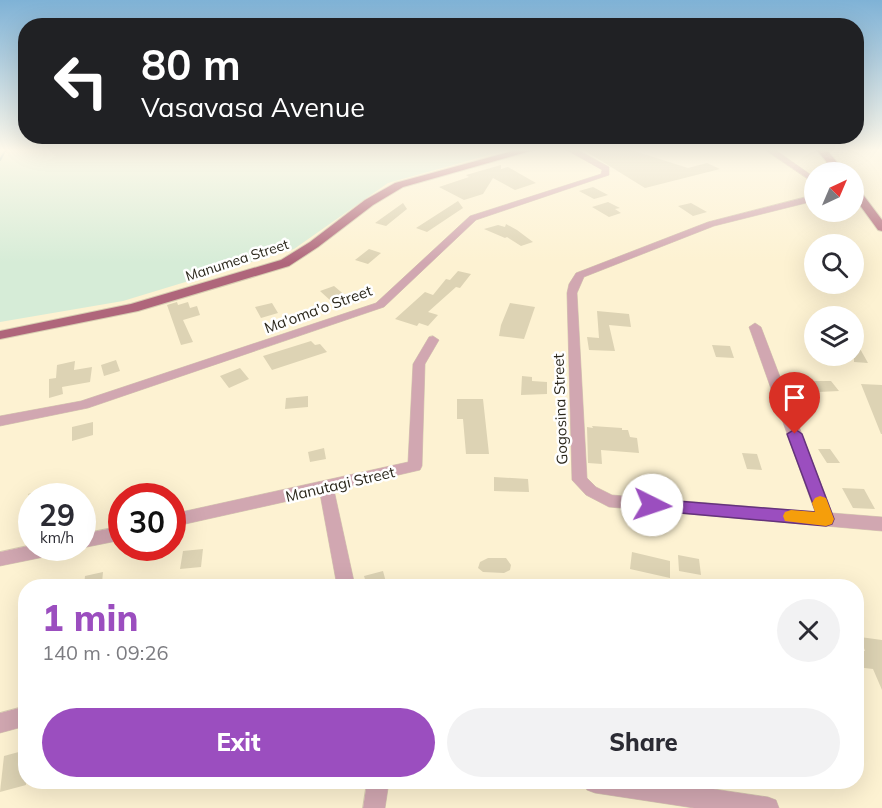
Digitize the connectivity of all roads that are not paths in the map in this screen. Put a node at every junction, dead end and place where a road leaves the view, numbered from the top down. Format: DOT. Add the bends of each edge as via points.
graph roads {
  1 [pos="395,187"];
  2 [pos="569,187"];
  3 [pos="804,201"];
  4 [pos="864,208"];
  5 [pos="882,228"];
  6 [pos="754,327"];
  7 [pos="0,335"];
  8 [pos="433,340"];
  9 [pos="0,421"];
  10 [pos="326,487"];
  11 [pos="186,518"];
  12 [pos="826,519"];
  13 [pos="882,524"];
  14 [pos="18,556"];
  15 [pos="0,560"];
  16 [pos="345,579"];
  17 [pos="18,718"];
  18 [pos="0,723"];
  19 [pos="377,789"];
  20 [pos="642,789"];
  21 [pos="374,808"];
  22 [pos="768,808"];
  1 -- 7 [label="main road, Manumea Street" via="308,252 285,263 133,308"];
  2 -- 9 [label="street, Ma'oma'o Street" via="473,218 380,305 83,405"];
  3 -- 12 [label="street, Gogosina Street" via="711,224 580,275 572,293 580,480 609,501"];
  4 -- 5 [label="main road"];
  6 -- 12 [label="street"];
  8 -- 10 [label="street, Manutagi Street" via="419,364 415,466"];
  10 -- 11 [label="street, Manutagi Street"];
  10 -- 16 [label="street"];
  12 -- 13 [label="street, Gogosina Street"];
  14 -- 15 [label="street"];
  17 -- 18 [label="street"];
  19 -- 21 [label="street"];
  20 -- 22 [label="street"];
}
